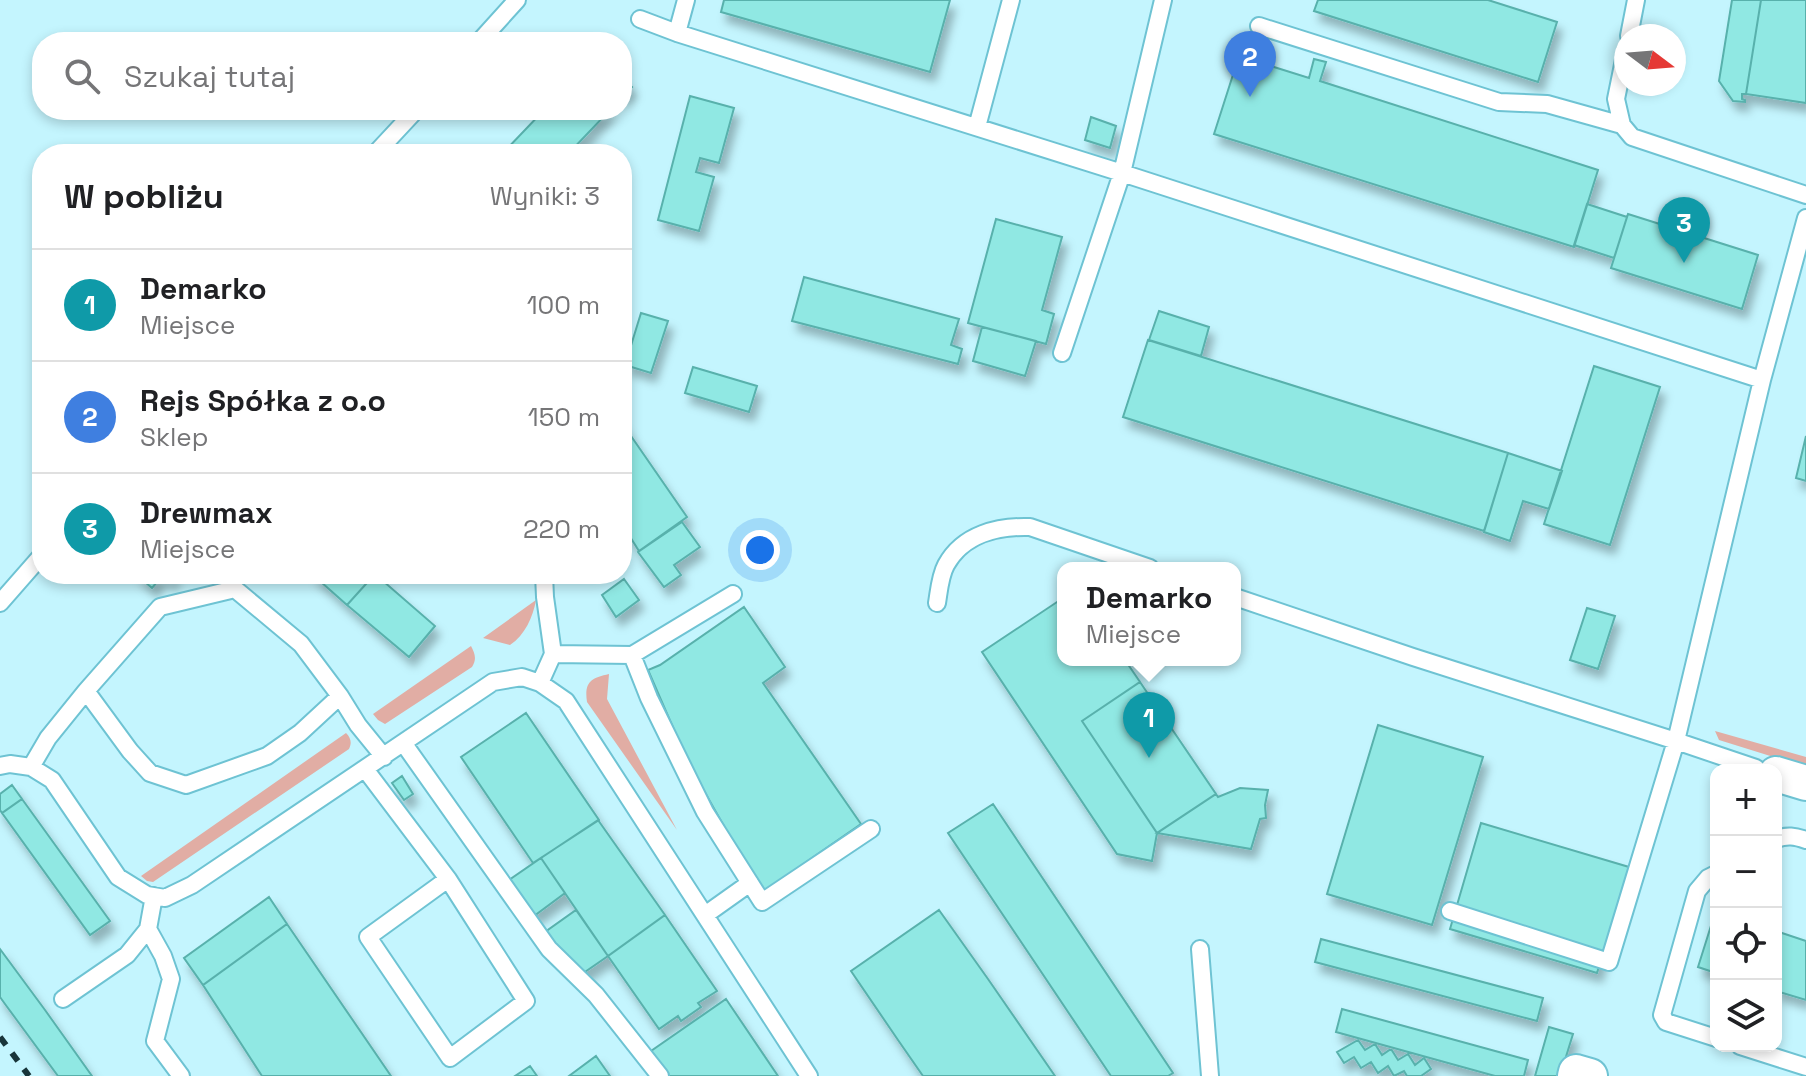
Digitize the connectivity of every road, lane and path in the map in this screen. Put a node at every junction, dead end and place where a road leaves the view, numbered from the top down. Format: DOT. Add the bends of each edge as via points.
graph roads {
  1 [pos="517,0"];
  2 [pos="686,0"];
  3 [pos="1011,0"];
  4 [pos="1163,0"];
  5 [pos="1636,0"];
  6 [pos="640,19"];
  7 [pos="1631,24"];
  8 [pos="1259,26"];
  9 [pos="488,32"];
  10 [pos="677,33"];
  11 [pos="1617,96"];
  12 [pos="407,120"];
  13 [pos="1622,125"];
  14 [pos="977,127"];
  15 [pos="384,144"];
  16 [pos="1122,173"];
  17 [pos="1806,195"];
  18 [pos="1806,218"];
  19 [pos="1062,353"];
  20 [pos="1762,380"];
  21 [pos="1132,562"];
  22 [pos="32,566"];
  23 [pos="544,584"];
  24 [pos="733,594"];
  25 [pos="1241,599"];
  26 [pos="0,603"];
  27 [pos="937,603"];
  28 [pos="553,654"];
  29 [pos="632,655"];
  30 [pos="540,683"];
  31 [pos="86,691"];
  32 [pos="340,696"];
  33 [pos="1676,741"];
  34 [pos="404,744"];
  35 [pos="384,757"];
  36 [pos="1744,764"];
  37 [pos="0,766"];
  38 [pos="31,767"];
  39 [pos="365,769"];
  40 [pos="1782,776"];
  41 [pos="1806,783"];
  42 [pos="871,829"];
  43 [pos="1782,837"];
  44 [pos="1806,840"];
  45 [pos="1710,877"];
  46 [pos="448,879"];
  47 [pos="750,883"];
  48 [pos="154,896"];
  49 [pos="1450,911"];
  50 [pos="705,915"];
  51 [pos="148,929"];
  52 [pos="1200,949"];
  53 [pos="63,999"];
  54 [pos="1710,1036"];
  55 [pos="1759,1052"];
  56 [pos="1806,1067"];
  57 [pos="181,1076"];
  58 [pos="660,1076"];
  59 [pos="809,1076"];
  60 [pos="1210,1076"];
  61 [pos="1575,1076"];
  62 [pos="1590,1076"];
  1 -- 9 [label="lane"];
  2 -- 10 [label="lane"];
  3 -- 14 [label="lane"];
  4 -- 16 [label="lane"];
  5 -- 7 [label="lane"];
  6 -- 10 [label="lane"];
  8 -- 13 [label="lane" via="1499,102 1547,104"];
  10 -- 14 [label="lane"];
  11 -- 13 [label="lane"];
  12 -- 15 [label="lane"];
  13 -- 17 [label="lane" via="1632,137"];
  14 -- 16 [label="lane"];
  16 -- 19 [label="lane"];
  16 -- 20 [label="lane"];
  18 -- 20 [label="lane"];
  20 -- 33 [label="lane"];
  21 -- 27 [label="lane" via="1030,527 1010,526 974,537 961,547 946,565"];
  22 -- 26 [label="lane"];
  23 -- 28 [label="lane"];
  24 -- 29 [label="lane"];
  25 -- 33 [label="lane"];
  28 -- 29 [label="lane"];
  28 -- 30 [label="lane"];
  29 -- 47 [label="lane" via="705,812"];
  30 -- 34 [label="lane" via="522,677 493,682"];
  30 -- 50 [label="lane" via="566,701"];
  31 -- 32 [label="lane" via="150,773 186,785 267,756"];
  31 -- 32 [label="lane" via="160,607 235,589 301,644"];
  31 -- 38 [label="lane"];
  32 -- 35 [label="lane"];
  33 -- 36 [label="lane"];
  33 -- 49 [label="lane" via="1609,962"];
  34 -- 35 [label="lane"];
  34 -- 58 [label="lane" via="549,949 596,995"];
  35 -- 39 [label="lane"];
  37 -- 38 [label="lane"];
  38 -- 48 [label="lane" via="52,780 118,877"];
  39 -- 46 [label="lane"];
  39 -- 48 [label="lane" via="192,885 165,898"];
  40 -- 41 [label="street"];
  42 -- 47 [label="lane" via="762,902"];
  43 -- 44 [label="lane"];
  45 -- 54 [label="lane" via="1697,891 1662,1015 1666,1022"];
  46 -- 46 [label="lane" via="526,1001 450,1058 368,937"];
  47 -- 50 [label="lane"];
  48 -- 51 [label="lane"];
  50 -- 59 [label="lane"];
  51 -- 53 [label="lane" via="127,955"];
  51 -- 57 [label="lane" via="171,979 155,1041"];
  52 -- 60 [label="lane"];
  55 -- 56 [label="lane"];
  61 -- 62 [label="street"];
}
